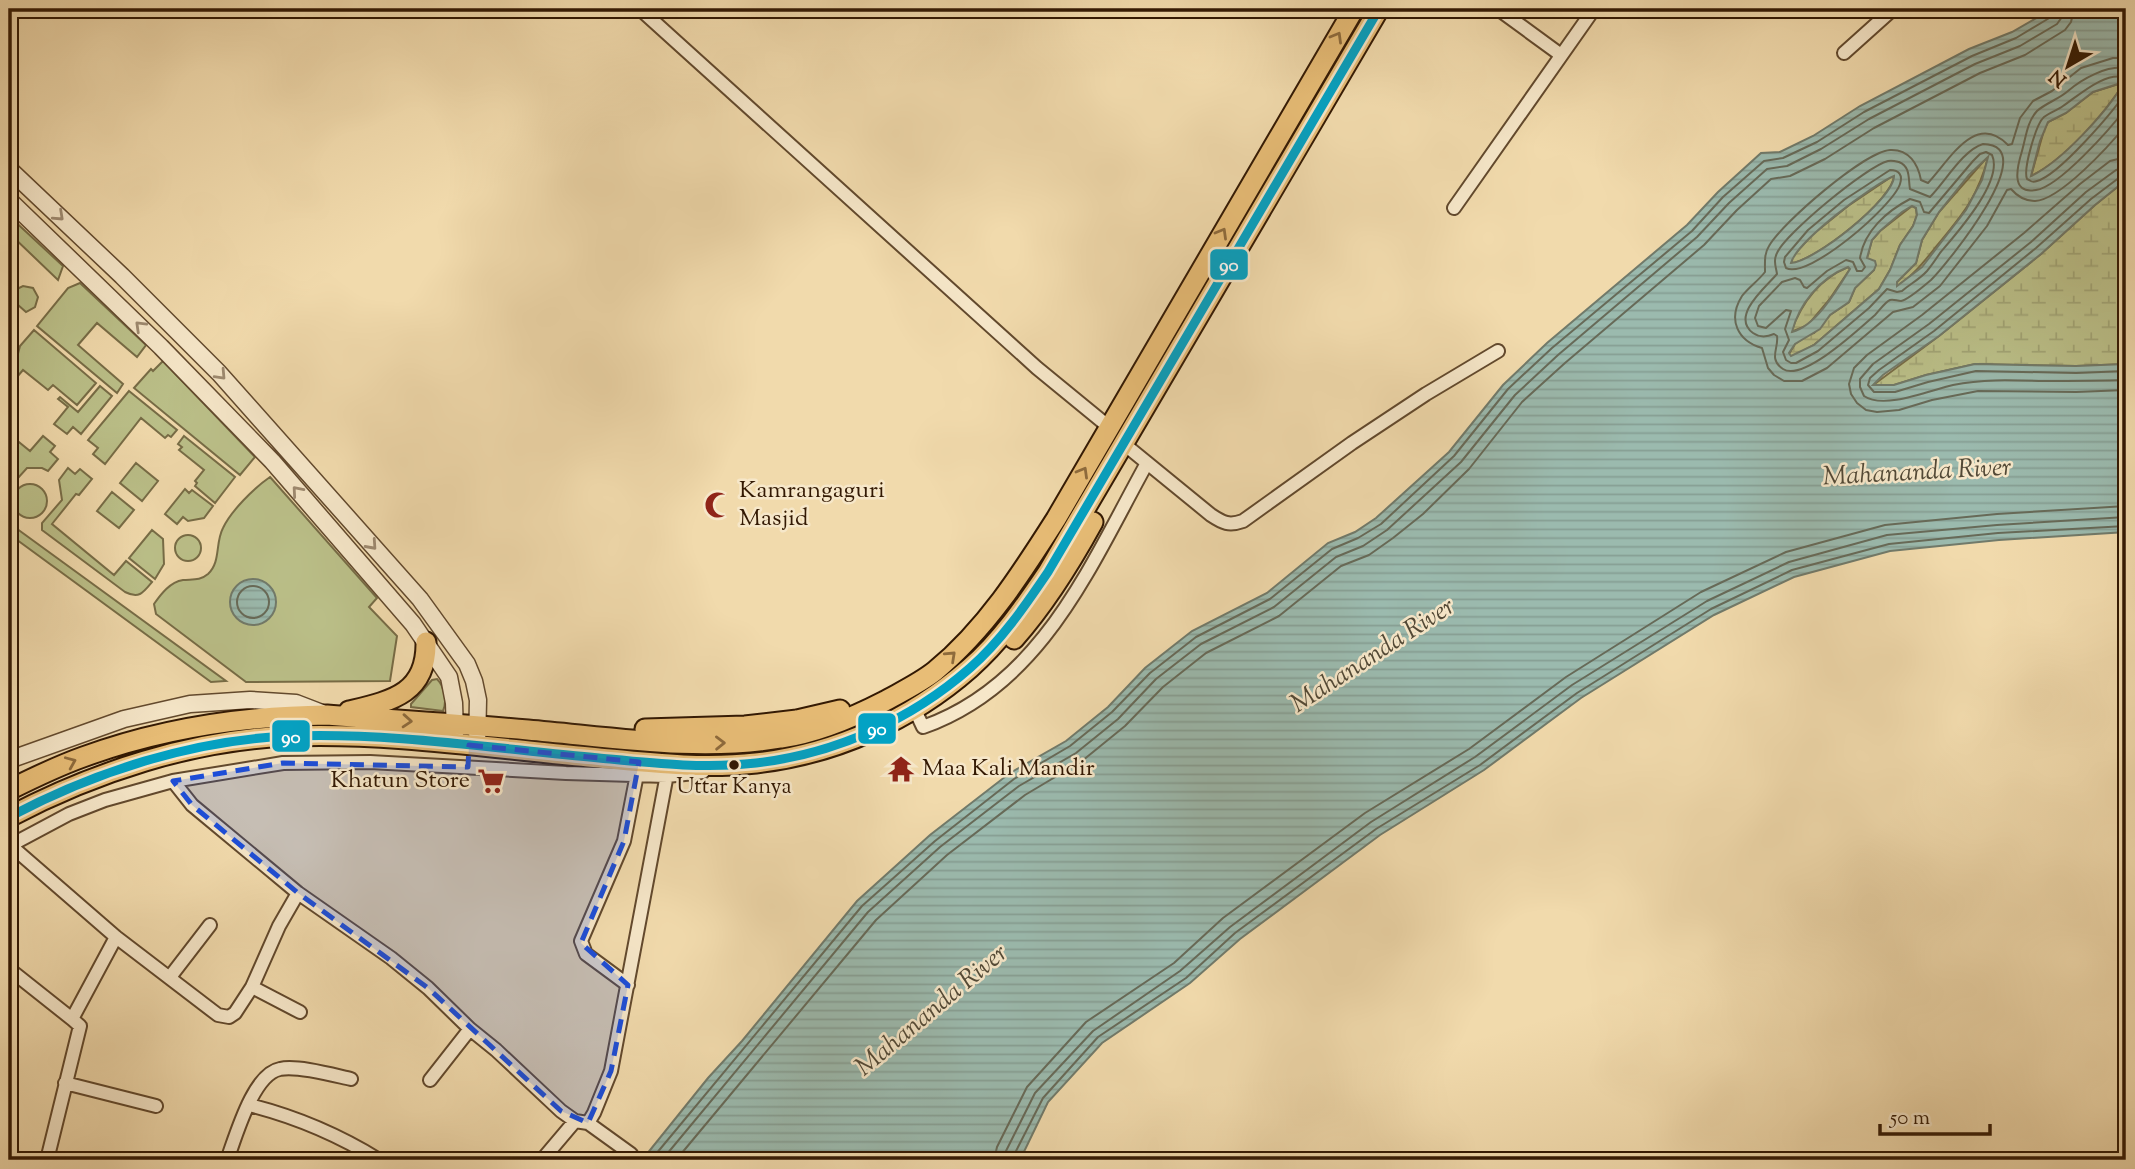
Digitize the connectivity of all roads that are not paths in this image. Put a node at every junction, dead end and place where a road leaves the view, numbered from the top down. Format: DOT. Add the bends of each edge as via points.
graph roads {
  1 [pos="640,9"];
  2 [pos="1354,9"];
  3 [pos="1379,9"];
  4 [pos="1498,9"];
  5 [pos="1594,9"];
  6 [pos="1893,9"];
  7 [pos="1844,53"];
  8 [pos="1561,55"];
  9 [pos="9,169"];
  10 [pos="30,189"];
  11 [pos="12,203"];
  12 [pos="1454,208"];
  13 [pos="1498,351"];
  14 [pos="1109,427"];
  15 [pos="1124,444"];
  16 [pos="286,448"];
  17 [pos="272,461"];
  18 [pos="1147,463"];
  19 [pos="420,599"];
  20 [pos="404,613"];
  21 [pos="426,642"];
  22 [pos="914,708"];
  23 [pos="327,715"];
  24 [pos="467,737"];
  25 [pos="9,760"];
  26 [pos="468,767"];
  27 [pos="638,769"];
  28 [pos="668,770"];
  29 [pos="173,781"];
  30 [pos="9,790"];
  31 [pos="9,817"];
  32 [pos="9,846"];
  33 [pos="298,893"];
  34 [pos="210,925"];
  35 [pos="116,937"];
  36 [pos="9,969"];
  37 [pos="170,977"];
  38 [pos="628,985"];
  39 [pos="252,987"];
  40 [pos="300,1012"];
  41 [pos="72,1019"];
  42 [pos="470,1029"];
  43 [pos="351,1079"];
  44 [pos="429,1080"];
  45 [pos="65,1083"];
  46 [pos="249,1105"];
  47 [pos="156,1106"];
  48 [pos="582,1122"];
  49 [pos="631,1154"];
  50 [pos="47,1160"];
  51 [pos="227,1160"];
  52 [pos="379,1160"];
  53 [pos="541,1160"];
  1 -- 14 [label="street" via="1037,368"];
  14 -- 2 [label="main road, one-way"];
  3 -- 15 [label="main road"];
  4 -- 8 [label="street"];
  5 -- 8 [label="street"];
  6 -- 7 [label="street"];
  8 -- 12 [label="street"];
  9 -- 10 [label="street"];
  10 -- 11 [label="street"];
  10 -- 16 [label="street, one-way" via="219,373"];
  17 -- 11 [label="street, one-way"];
  13 -- 18 [label="street" via="1398,412 1234,524 1224,524 1211,515"];
  24 -- 14 [label="main road, one-way" via="603,737 650,728 746,726 797,720 895,695 943,664 1010,590"];
  15 -- 18 [label="street"];
  15 -- 22 [label="main road" via="1107,496 1032,620 987,665"];
  16 -- 17 [label="street"];
  16 -- 19 [label="street, one-way"];
  20 -- 17 [label="street, one-way"];
  18 -- 22 [label="street" via="1072,599 1022,663 984,695 941,720 923,727"];
  19 -- 20 [label="street"];
  19 -- 24 [label="street" via="471,673 478,700"];
  20 -- 21 [label="street"];
  21 -- 23 [label="main road" via="422,670 405,693 387,702"];
  21 -- 24 [label="street" via="449,677"];
  22 -- 28 [label="main road" via="863,735 810,753"];
  23 -- 24 [label="main road, one-way"];
  23 -- 25 [label="street" via="296,703 190,704 124,719"];
  30 -- 23 [label="main road, one-way" via="83,757 177,730 243,719"];
  24 -- 26 [label="street"];
  24 -- 27 [label="main road"];
  24 -- 31 [label="main road" via="319,735 237,741 134,765"];
  26 -- 27 [label="street"];
  26 -- 29 [label="street" via="283,763"];
  27 -- 28 [label="main road"];
  27 -- 38 [label="street" via="624,841 582,941 586,954"];
  28 -- 38 [label="street"];
  29 -- 32 [label="street" via="104,800"];
  29 -- 33 [label="street" via="192,804"];
  32 -- 35 [label="street"];
  33 -- 39 [label="street"];
  33 -- 42 [label="street" via="391,958"];
  34 -- 37 [label="street"];
  35 -- 37 [label="street"];
  35 -- 41 [label="street"];
  36 -- 41 [label="street"];
  37 -- 39 [label="street" via="218,1015 229,1017"];
  38 -- 48 [label="street" via="611,1071 594,1113"];
  39 -- 40 [label="street"];
  41 -- 45 [label="street" via="80,1026"];
  42 -- 44 [label="street"];
  42 -- 48 [label="street" via="561,1111"];
  43 -- 46 [label="street" via="280,1069 261,1083"];
  45 -- 47 [label="street"];
  45 -- 50 [label="street"];
  46 -- 51 [label="street"];
  46 -- 52 [label="street" via="298,1118"];
  48 -- 49 [label="street"];
  48 -- 53 [label="street"];
}
